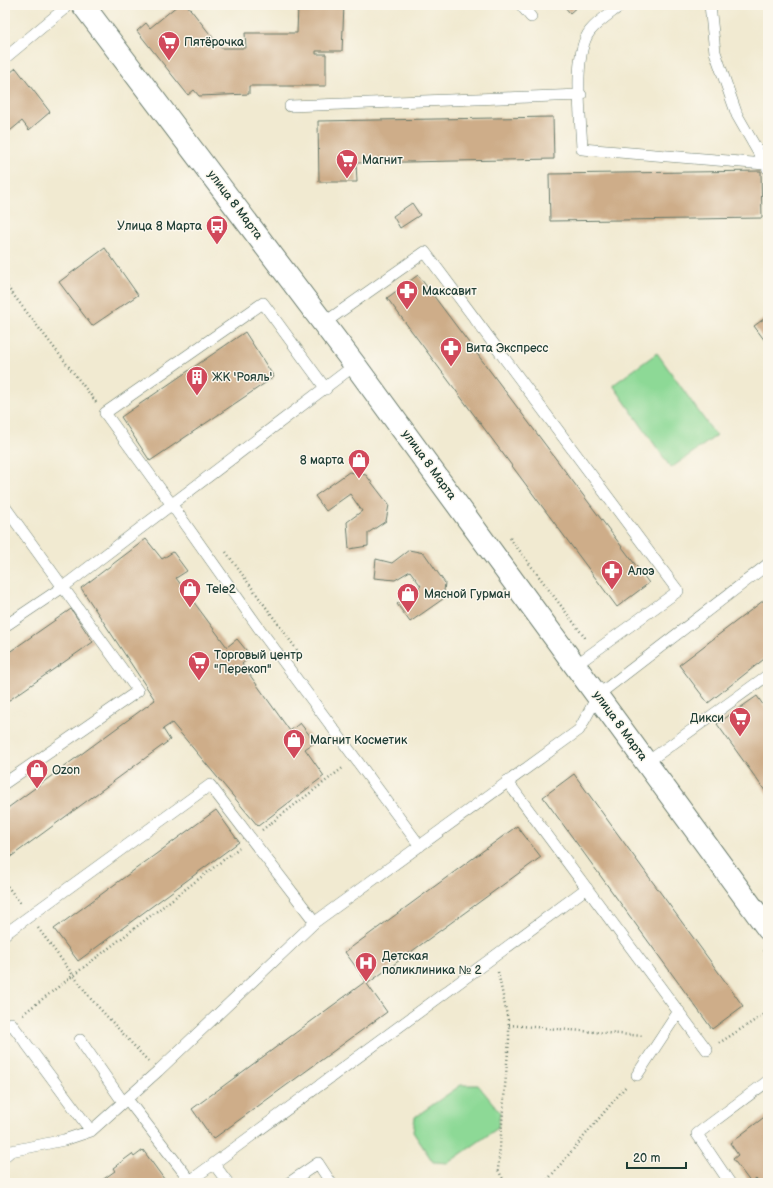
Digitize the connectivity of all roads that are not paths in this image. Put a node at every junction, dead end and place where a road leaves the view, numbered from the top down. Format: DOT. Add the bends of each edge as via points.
graph roads {
  1 [pos="521,5"];
  2 [pos="621,5"];
  3 [pos="710,5"];
  4 [pos="73,7"];
  5 [pos="531,17"];
  6 [pos="5,58"];
  7 [pos="581,96"];
  8 [pos="290,106"];
  9 [pos="766,166"];
  10 [pos="324,323"];
  11 [pos="355,365"];
  12 [pos="326,388"];
  13 [pos="172,504"];
  14 [pos="5,507"];
  15 [pos="768,564"];
  16 [pos="63,587"];
  17 [pos="5,626"];
  18 [pos="576,665"];
  19 [pos="768,675"];
  20 [pos="598,696"];
  21 [pos="646,763"];
  22 [pos="508,782"];
  23 [pos="5,783"];
  24 [pos="420,846"];
  25 [pos="587,888"];
  26 [pos="315,922"];
  27 [pos="768,929"];
  28 [pos="5,934"];
  29 [pos="679,1011"];
  30 [pos="7,1021"];
  31 [pos="80,1040"];
  32 [pos="707,1050"];
  33 [pos="637,1075"];
  34 [pos="768,1081"];
  35 [pos="125,1100"];
  36 [pos="92,1131"];
  37 [pos="5,1156"];
  38 [pos="214,1164"];
  39 [pos="191,1182"];
  40 [pos="228,1183"];
  41 [pos="289,1183"];
  42 [pos="331,1183"];
  43 [pos="730,1183"];
  1 -- 5 [label="lane"];
  2 -- 7 [label="lane" via="591,30 583,44 580,61"];
  3 -- 9 [label="lane" via="714,52 737,115"];
  4 -- 6 [label="lane"];
  4 -- 10 [label="street, улица 8 Марта"];
  7 -- 8 [label="lane"];
  7 -- 9 [label="lane" via="582,149"];
  10 -- 11 [label="street, улица 8 Марта"];
  10 -- 18 [label="lane" via="425,252 678,591"];
  11 -- 12 [label="lane"];
  11 -- 18 [label="street, улица 8 Марта"];
  12 -- 13 [label="lane"];
  12 -- 13 [label="lane" via="263,304 105,413"];
  13 -- 16 [label="lane"];
  13 -- 24 [label="lane" via="261,631"];
  14 -- 16 [label="lane"];
  15 -- 20 [label="lane"];
  16 -- 17 [label="lane"];
  16 -- 23 [label="lane" via="138,691"];
  18 -- 20 [label="street, улица 8 Марта"];
  19 -- 21 [label="lane"];
  20 -- 21 [label="street, улица 8 Марта"];
  20 -- 22 [label="lane" via="579,730"];
  21 -- 27 [label="street, улица 8 Марта"];
  22 -- 24 [label="lane"];
  22 -- 25 [label="lane"];
  24 -- 26 [label="lane"];
  25 -- 29 [label="lane"];
  25 -- 38 [label="lane"];
  26 -- 28 [label="lane" via="210,785"];
  26 -- 35 [label="lane" via="158,1072"];
  29 -- 32 [label="lane"];
  29 -- 33 [label="lane"];
  30 -- 36 [label="lane"];
  31 -- 35 [label="lane"];
  34 -- 43 [label="lane" via="697,1134"];
  35 -- 36 [label="lane"];
  35 -- 39 [label="lane"];
  36 -- 37 [label="lane" via="64,1140 11,1151"];
  38 -- 39 [label="lane"];
  38 -- 40 [label="lane"];
  41 -- 42 [label="lane" via="318,1163"];
}
